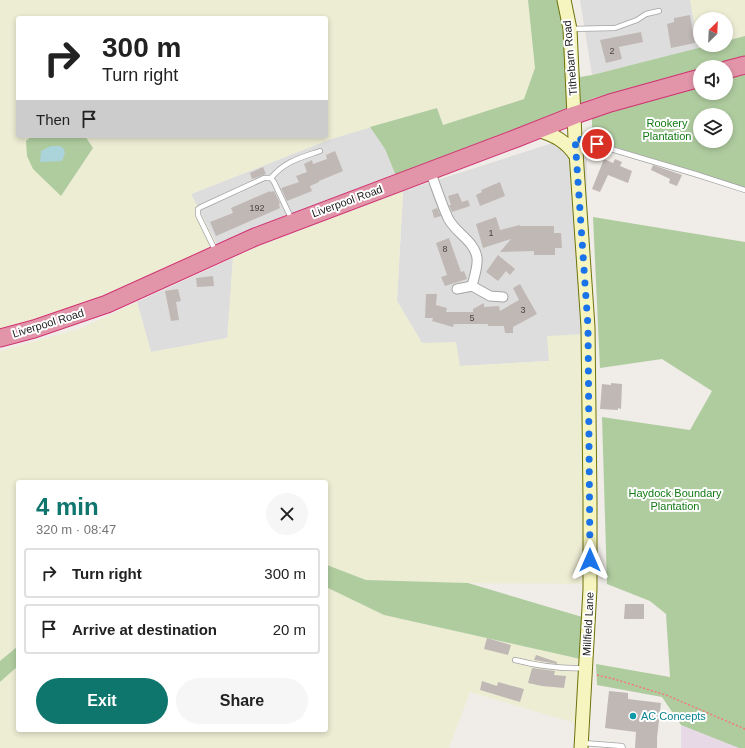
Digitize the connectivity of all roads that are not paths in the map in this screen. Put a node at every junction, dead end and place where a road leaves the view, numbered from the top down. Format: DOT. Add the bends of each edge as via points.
graph roads {
  1 [pos="564,0"];
  2 [pos="658,11"];
  3 [pos="570,29"];
  4 [pos="745,65"];
  5 [pos="733,68"];
  6 [pos="693,80"];
  7 [pos="575,115"];
  8 [pos="538,130"];
  9 [pos="575,138"];
  10 [pos="320,151"];
  11 [pos="576,156"];
  12 [pos="430,171"];
  13 [pos="271,178"];
  14 [pos="745,190"];
  15 [pos="292,222"];
  16 [pos="217,254"];
  17 [pos="472,286"];
  18 [pos="457,289"];
  19 [pos="502,297"];
  20 [pos="0,338"];
  21 [pos="514,660"];
  22 [pos="586,671"];
  23 [pos="581,745"];
  24 [pos="624,748"];
  1 -- 3 [label="street, Tithebarn Road"];
  2 -- 3 [label="lane" via="615,28"];
  3 -- 7 [label="street, Tithebarn Road"];
  4 -- 5 [label="highway"];
  6 -- 7 [label="highway, Liverpool Road"];
  7 -- 8 [label="highway, Liverpool Road"];
  7 -- 9 [label="street, Millfield Lane"];
  8 -- 11 [label="street" via="560,139"];
  8 -- 12 [label="highway, Liverpool Road"];
  9 -- 11 [label="street, Millfield Lane"];
  9 -- 14 [label="lane"];
  10 -- 13 [label="lane" via="279,168"];
  11 -- 22 [label="street, Millfield Lane" via="588,327 590,589"];
  12 -- 15 [label="highway, Liverpool Road"];
  12 -- 17 [label="street" via="448,219 475,251 477,258"];
  13 -- 15 [label="lane"];
  13 -- 16 [label="lane" via="257,181 201,206 198,210 198,216"];
  15 -- 16 [label="highway, Liverpool Road"];
  16 -- 20 [label="highway, Liverpool Road" via="106,304"];
  17 -- 18 [label="street"];
  17 -- 19 [label="street" via="490,296"];
  21 -- 22 [label="lane"];
  22 -- 23 [label="street, Millfield Lane"];
  23 -- 24 [label="lane" via="608,744"];
}
